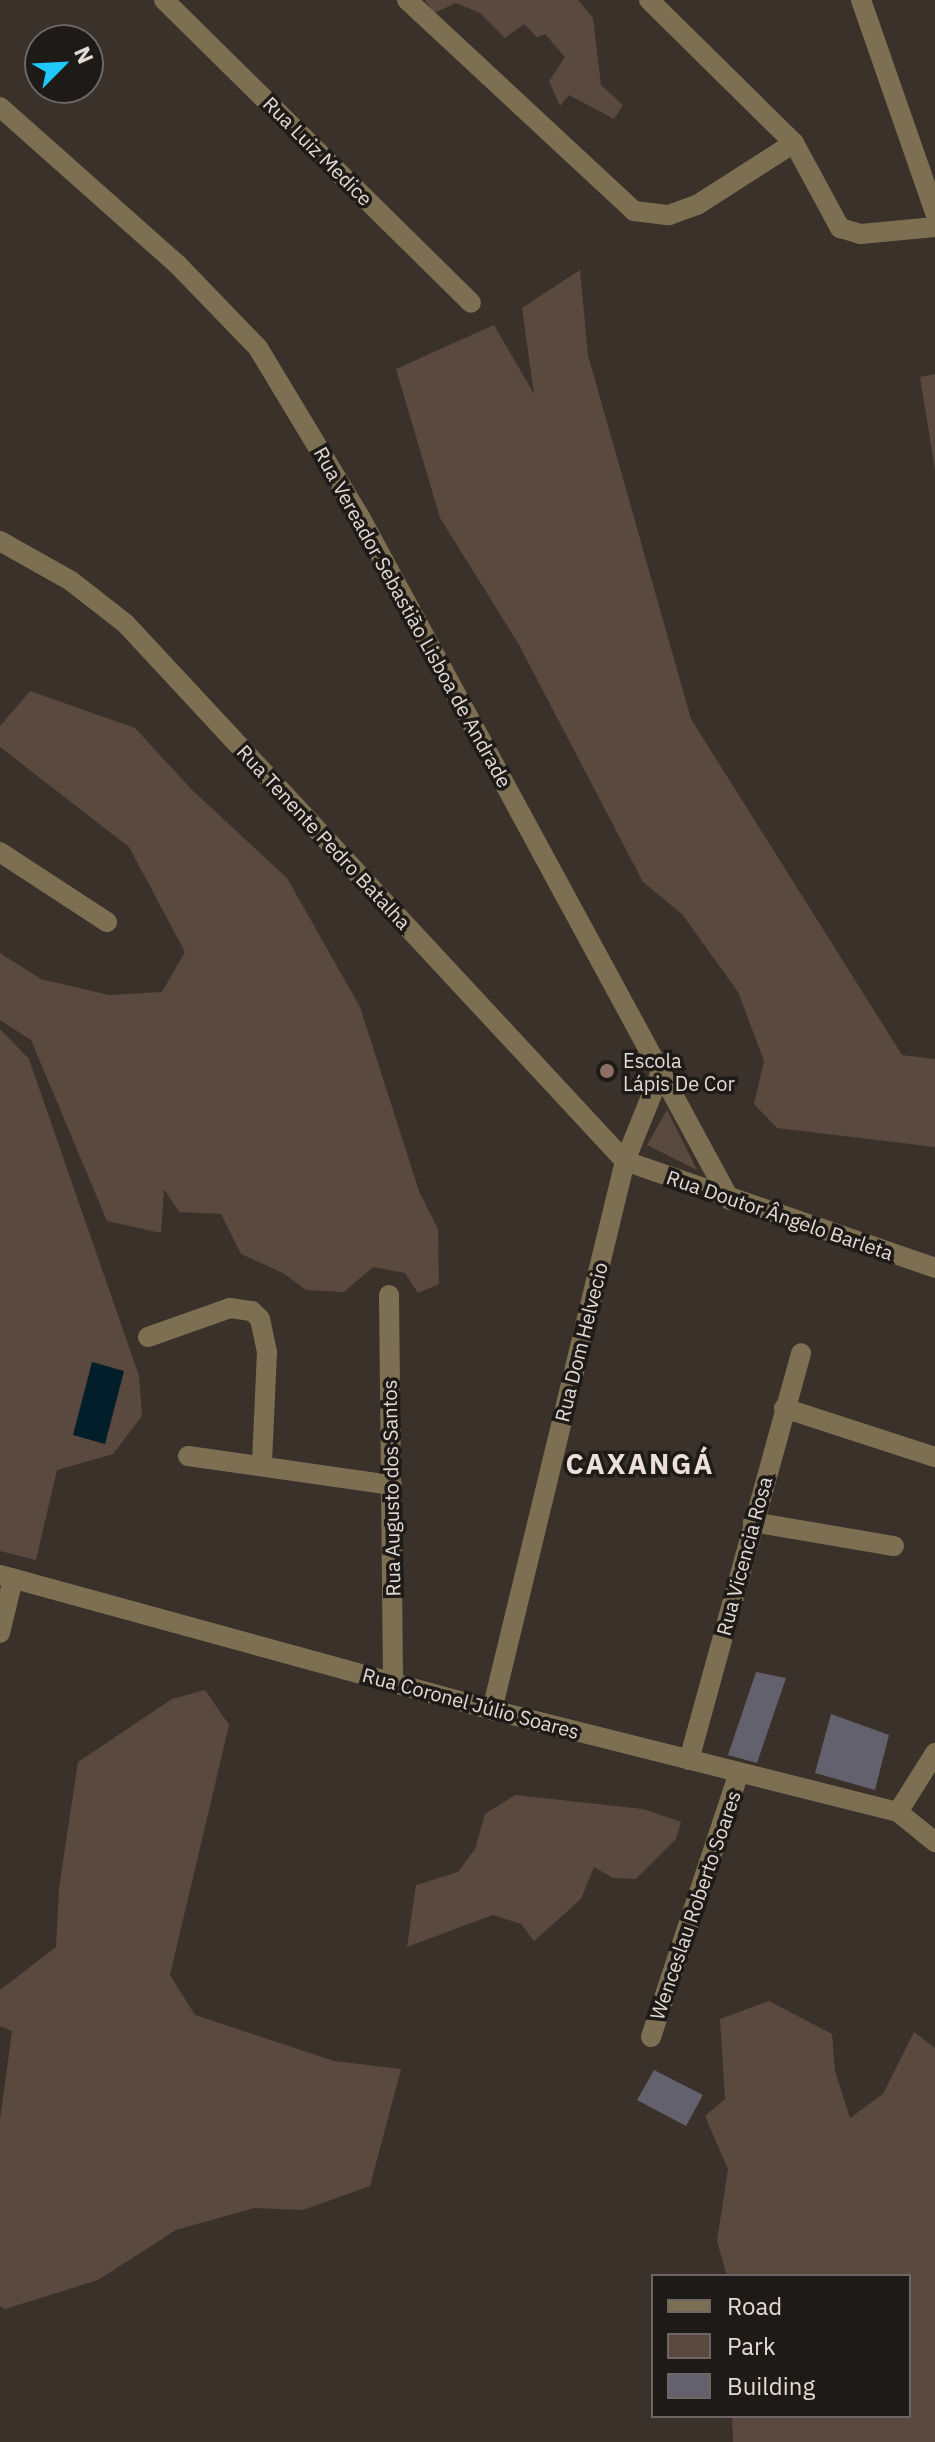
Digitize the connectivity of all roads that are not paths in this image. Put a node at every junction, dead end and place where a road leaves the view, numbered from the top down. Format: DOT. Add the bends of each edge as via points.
graph roads {
  1 [pos="164,0"];
  2 [pos="407,0"];
  3 [pos="649,0"];
  4 [pos="861,0"];
  5 [pos="0,107"];
  6 [pos="794,143"];
  7 [pos="935,213"];
  8 [pos="935,227"];
  9 [pos="471,303"];
  10 [pos="0,541"];
  11 [pos="0,852"];
  12 [pos="107,922"];
  13 [pos="661,1072"];
  14 [pos="625,1161"];
  15 [pos="730,1200"];
  16 [pos="935,1268"];
  17 [pos="389,1295"];
  18 [pos="148,1337"];
  19 [pos="801,1353"];
  20 [pos="784,1408"];
  21 [pos="188,1456"];
  22 [pos="935,1457"];
  23 [pos="262,1464"];
  24 [pos="392,1485"];
  25 [pos="753,1522"];
  26 [pos="894,1546"];
  27 [pos="6,1577"];
  28 [pos="0,1633"];
  29 [pos="393,1681"];
  30 [pos="492,1710"];
  31 [pos="935,1753"];
  32 [pos="689,1760"];
  33 [pos="739,1772"];
  34 [pos="898,1812"];
  35 [pos="935,1842"];
  36 [pos="651,2037"];
  1 -- 9 [label="street, Rua Luiz Medice"];
  2 -- 6 [label="street" via="586,172 634,211 669,215 697,205"];
  3 -- 6 [label="street"];
  4 -- 7 [label="street"];
  5 -- 13 [label="street, Rua Vereador Sebastião Lisboa de Andrade" via="177,264 258,348 360,517"];
  6 -- 8 [label="street" via="840,228 861,234"];
  10 -- 14 [label="street, Rua Tenente Pedro Batalha" via="71,581 125,623"];
  11 -- 12 [label="street"];
  13 -- 14 [label="street, Rua Dom Helvecio"];
  13 -- 15 [label="street, Rua Vereador Sebastião Lisboa de Andrade"];
  14 -- 15 [label="street, Rua Doutor Ângelo Barleta"];
  14 -- 30 [label="street, Rua Dom Helvecio"];
  15 -- 16 [label="street, Rua Doutor Ângelo Barleta"];
  17 -- 24 [label="street, Rua Augusto dos Santos"];
  18 -- 23 [label="street" via="230,1308 252,1311 260,1319 267,1352"];
  19 -- 20 [label="street, Rua Vicencia Rosa"];
  20 -- 22 [label="street"];
  20 -- 25 [label="street, Rua Vicencia Rosa"];
  21 -- 23 [label="street"];
  23 -- 24 [label="street"];
  24 -- 29 [label="street, Rua Augusto dos Santos"];
  25 -- 26 [label="street"];
  25 -- 32 [label="street, Rua Vicencia Rosa"];
  27 -- 28 [label="street"];
  27 -- 29 [label="street, Rua Coronel Júlio Soares"];
  29 -- 30 [label="street, Rua Coronel Júlio Soares"];
  30 -- 32 [label="street, Rua Coronel Júlio Soares"];
  31 -- 34 [label="street"];
  32 -- 33 [label="street, Rua Coronel Júlio Soares"];
  33 -- 34 [label="street, Rua Coronel Júlio Soares"];
  33 -- 36 [label="street, Wenceslau Roberto Soares"];
  34 -- 35 [label="street, Rua Coronel Júlio Soares"];
}
